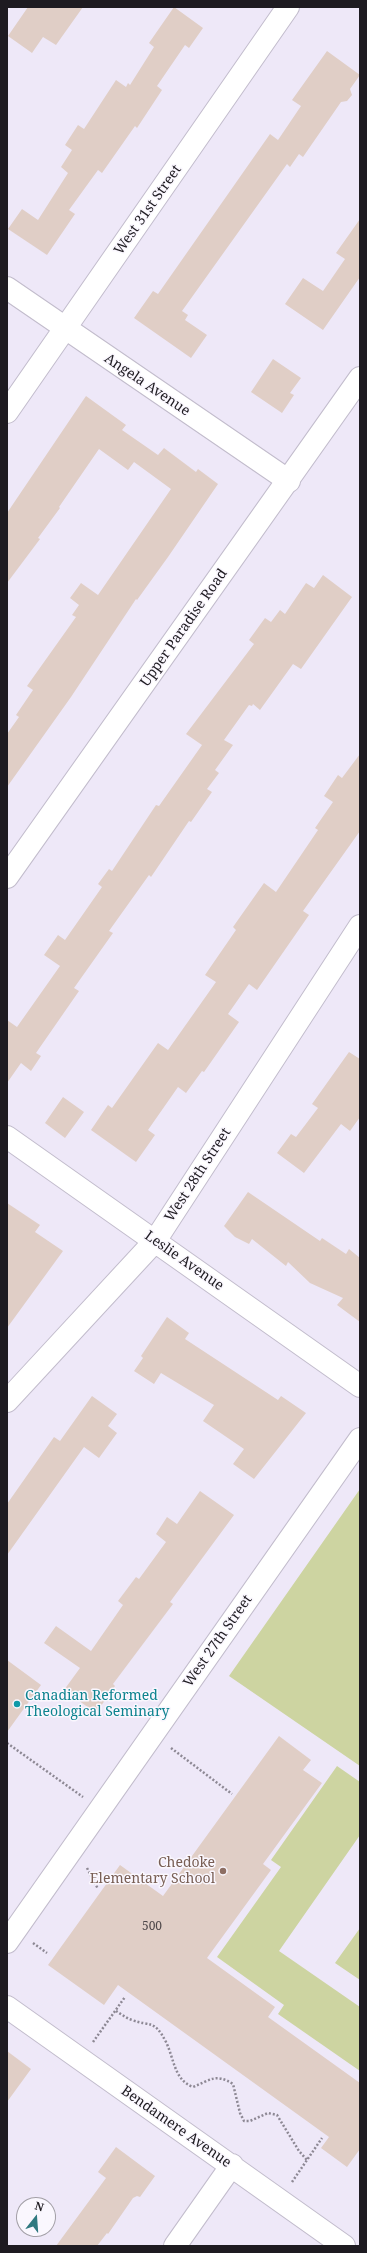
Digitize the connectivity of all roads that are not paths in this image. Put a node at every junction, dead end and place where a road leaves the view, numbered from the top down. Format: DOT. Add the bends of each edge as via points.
graph roads {
  1 [pos="288,7"];
  2 [pos="7,288"];
  3 [pos="66,330"];
  4 [pos="360,378"];
  5 [pos="7,412"];
  6 [pos="288,481"];
  7 [pos="7,877"];
  8 [pos="360,926"];
  9 [pos="7,1137"];
  10 [pos="155,1241"];
  11 [pos="360,1386"];
  12 [pos="7,1401"];
  13 [pos="360,1439"];
  14 [pos="7,1942"];
  15 [pos="7,2007"];
  16 [pos="232,2166"];
  17 [pos="175,2246"];
  18 [pos="344,2246"];
  1 -- 3 [label="street, West 31st Street"];
  2 -- 3 [label="street, Angela Avenue"];
  3 -- 5 [label="street, West 31st Street"];
  3 -- 6 [label="street, Angela Avenue"];
  4 -- 6 [label="street, Upper Paradise Road"];
  6 -- 7 [label="street, Upper Paradise Road"];
  8 -- 10 [label="street, West 28th Street"];
  9 -- 10 [label="street, Leslie Avenue"];
  10 -- 11 [label="street, Leslie Avenue"];
  10 -- 12 [label="street, West 28th Street"];
  13 -- 14 [label="street, West 27th Street"];
  15 -- 16 [label="street, Bendamere Avenue"];
  16 -- 17 [label="street"];
  16 -- 18 [label="street, Bendamere Avenue"];
}
